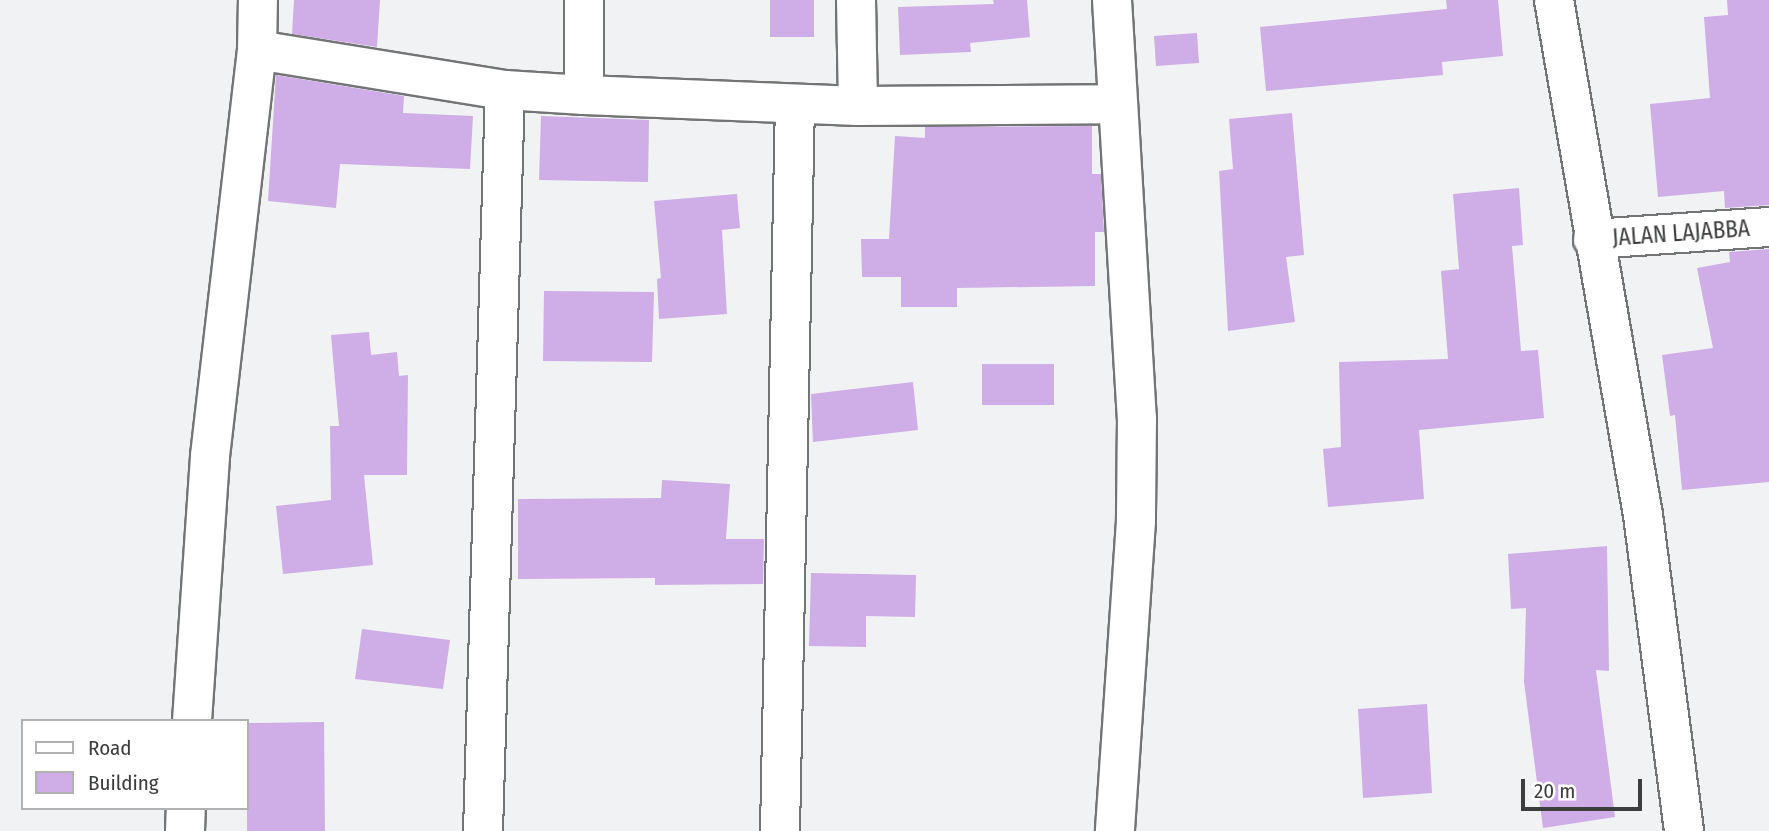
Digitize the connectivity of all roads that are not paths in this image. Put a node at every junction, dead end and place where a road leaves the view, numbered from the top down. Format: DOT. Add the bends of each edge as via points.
graph roads {
  1 [pos="258,0"];
  2 [pos="584,0"];
  3 [pos="856,0"];
  4 [pos="1112,0"];
  5 [pos="1555,0"];
  6 [pos="257,50"];
  7 [pos="505,90"];
  8 [pos="584,95"];
  9 [pos="795,104"];
  10 [pos="1117,104"];
  11 [pos="858,106"];
  12 [pos="1769,227"];
  13 [pos="1593,239"];
  14 [pos="192,719"];
  15 [pos="187,810"];
  16 [pos="185,831"];
  17 [pos="483,831"];
  18 [pos="780,831"];
  19 [pos="1115,831"];
  20 [pos="1684,831"];
  1 -- 6 [label="street"];
  2 -- 8 [label="street"];
  3 -- 11 [label="street"];
  4 -- 10 [label="street"];
  5 -- 13 [label="street"];
  6 -- 7 [label="street"];
  6 -- 14 [label="street" via="210,456"];
  7 -- 8 [label="street"];
  7 -- 17 [label="street"];
  8 -- 9 [label="street"];
  9 -- 11 [label="street"];
  9 -- 18 [label="street"];
  10 -- 11 [label="street"];
  10 -- 19 [label="street" via="1138,418 1136,521"];
  12 -- 13 [label="street, JALAN LAJABBA"];
  13 -- 20 [label="street" via="1643,515"];
  15 -- 16 [label="street"];
}
